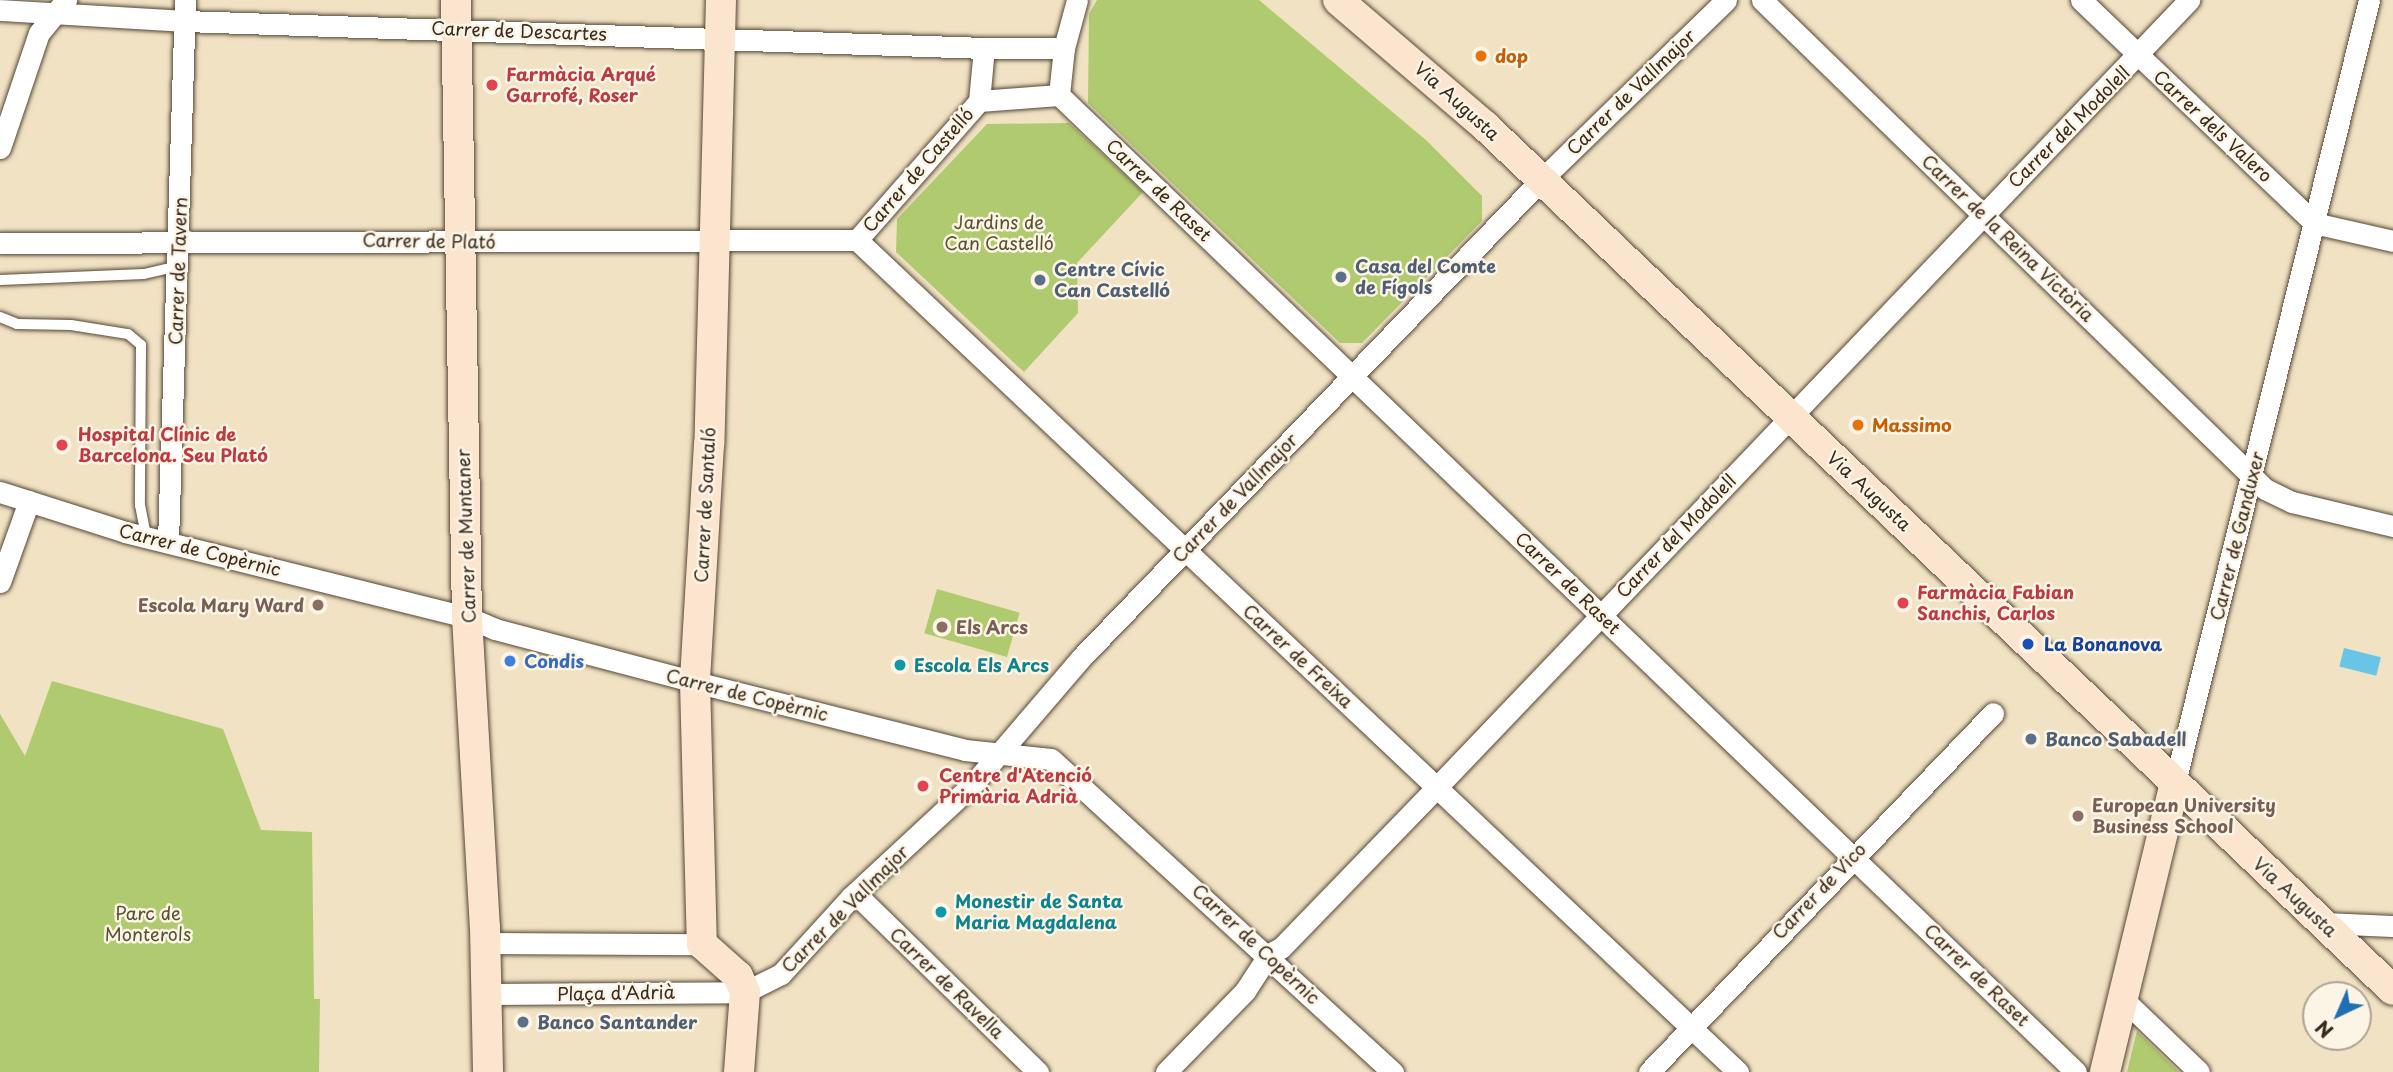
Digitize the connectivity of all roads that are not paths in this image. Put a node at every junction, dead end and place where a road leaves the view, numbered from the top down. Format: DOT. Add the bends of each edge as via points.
graph roads {
  1 [pos="456,0"];
  2 [pos="721,0"];
  3 [pos="1077,0"];
  4 [pos="1338,0"];
  5 [pos="1726,0"];
  6 [pos="1762,0"];
  7 [pos="2081,0"];
  8 [pos="2189,0"];
  9 [pos="2369,0"];
  10 [pos="60,8"];
  11 [pos="0,10"];
  12 [pos="185,11"];
  13 [pos="457,30"];
  14 [pos="721,36"];
  15 [pos="984,48"];
  16 [pos="1064,48"];
  17 [pos="2139,56"];
  18 [pos="1059,95"];
  19 [pos="979,101"];
  20 [pos="0,148"];
  21 [pos="1541,180"];
  22 [pos="1983,214"];
  23 [pos="2314,223"];
  24 [pos="712,238"];
  25 [pos="180,239"];
  26 [pos="461,240"];
  27 [pos="857,240"];
  28 [pos="2393,242"];
  29 [pos="0,243"];
  30 [pos="179,266"];
  31 [pos="0,280"];
  32 [pos="0,317"];
  33 [pos="1352,376"];
  34 [pos="1790,417"];
  35 [pos="2253,478"];
  36 [pos="0,492"];
  37 [pos="29,501"];
  38 [pos="2393,526"];
  39 [pos="146,537"];
  40 [pos="168,542"];
  41 [pos="1185,550"];
  42 [pos="0,582"];
  43 [pos="1601,614"];
  44 [pos="467,617"];
  45 [pos="695,682"];
  46 [pos="1993,713"];
  47 [pos="1000,753"];
  48 [pos="2175,782"];
  49 [pos="1437,787"];
  50 [pos="1854,855"];
  51 [pos="856,894"];
  52 [pos="2323,923"];
  53 [pos="2393,926"];
  54 [pos="486,943"];
  55 [pos="702,944"];
  56 [pos="1269,954"];
  57 [pos="2393,990"];
  58 [pos="745,992"];
  59 [pos="487,994"];
  60 [pos="2123,999"];
  61 [pos="1690,1028"];
  62 [pos="488,1072"];
  63 [pos="739,1072"];
  64 [pos="1038,1072"];
  65 [pos="1166,1072"];
  66 [pos="1393,1072"];
  67 [pos="1649,1072"];
  68 [pos="1738,1072"];
  69 [pos="2076,1072"];
  70 [pos="2105,1072"];
  71 [pos="2199,1072"];
  1 -- 13 [label="street, Carrer de Muntaner"];
  2 -- 14 [label="street, Carrer de Santaló"];
  3 -- 16 [label="street"];
  4 -- 21 [label="street, Via Augusta" via="1426,72"];
  5 -- 21 [label="street, Carrer de Vallmajor"];
  6 -- 22 [label="street, Carrer de la Reina Victòria"];
  7 -- 17 [label="street, Carrer dels Valero"];
  8 -- 17 [label="street, Carrer del Modolell"];
  9 -- 23 [label="street, Carrer de Ganduxer"];
  10 -- 11 [label="street, Carrer de Descartes"];
  10 -- 12 [label="street, Carrer de Descartes"];
  10 -- 20 [label="street" via="38,33"];
  12 -- 13 [label="street, Carrer de Descartes"];
  12 -- 25 [label="street, Carrer de Tavern"];
  13 -- 14 [label="street, Carrer de Descartes"];
  13 -- 26 [label="street, Carrer de Muntaner"];
  14 -- 15 [label="street, Carrer de Descartes"];
  14 -- 24 [label="street, Carrer de Santaló"];
  15 -- 16 [label="street, Carrer de Descartes"];
  15 -- 19 [label="street"];
  16 -- 18 [label="street"];
  17 -- 22 [label="street, Carrer del Modolell"];
  17 -- 23 [label="street, Carrer dels Valero"];
  18 -- 19 [label="street"];
  18 -- 33 [label="street, Carrer de Raset"];
  19 -- 27 [label="street, Carrer de Castelló"];
  21 -- 33 [label="street, Carrer de Vallmajor"];
  21 -- 34 [label="street, Via Augusta"];
  22 -- 34 [label="street, Carrer del Modolell"];
  22 -- 35 [label="street, Carrer de la Reina Victòria"];
  23 -- 28 [label="street"];
  23 -- 35 [label="street, Carrer de Ganduxer"];
  24 -- 26 [label="street, Carrer de Plató"];
  24 -- 27 [label="street, Carrer de Plató"];
  24 -- 45 [label="street, Carrer de Santaló" via="709,444"];
  25 -- 26 [label="street, Carrer de Plató"];
  25 -- 29 [label="street, Carrer de Plató"];
  25 -- 30 [label="street, Carrer de Tavern"];
  26 -- 44 [label="street, Carrer de Muntaner"];
  27 -- 41 [label="street, Carrer de Freixa"];
  30 -- 31 [label="lane" via="144,274"];
  30 -- 40 [label="street, Carrer de Tavern"];
  32 -- 39 [label="lane" via="17,324 71,325 128,334 141,345 140,505"];
  33 -- 41 [label="street, Carrer de Vallmajor"];
  33 -- 43 [label="street, Carrer de Raset"];
  34 -- 43 [label="street, Carrer del Modolell"];
  34 -- 48 [label="street, Via Augusta"];
  35 -- 38 [label="street, Carrer de la Reina Victòria" via="2292,502"];
  35 -- 48 [label="street, Carrer de Ganduxer"];
  36 -- 37 [label="street, Carrer de Copèrnic"];
  37 -- 39 [label="street, Carrer de Copèrnic"];
  37 -- 42 [label="street"];
  39 -- 40 [label="street, Carrer de Copèrnic"];
  40 -- 44 [label="street, Carrer de Copèrnic"];
  41 -- 47 [label="street, Carrer de Vallmajor" via="1081,658"];
  41 -- 49 [label="street, Carrer de Freixa"];
  43 -- 49 [label="street, Carrer del Modolell"];
  43 -- 50 [label="street, Carrer de Raset"];
  44 -- 45 [label="street, Carrer de Copèrnic" via="495,629"];
  44 -- 54 [label="street, Carrer de Muntaner"];
  45 -- 47 [label="street, Carrer de Copèrnic" via="965,750"];
  45 -- 55 [label="street, Carrer de Santaló"];
  46 -- 50 [label="street, Carrer de Vico"];
  47 -- 51 [label="street, Carrer de Vallmajor"];
  47 -- 56 [label="street, Carrer de Copèrnic" via="1051,758"];
  48 -- 52 [label="street, Via Augusta"];
  48 -- 60 [label="street, Carrer de Ganduxer"];
  49 -- 56 [label="street, Carrer del Modolell" via="1281,948"];
  49 -- 61 [label="street, Carrer de Freixa"];
  50 -- 61 [label="street, Carrer de Vico"];
  50 -- 69 [label="street, Carrer de Raset"];
  51 -- 58 [label="street, Carrer de Vallmajor" via="781,974"];
  51 -- 64 [label="street, Carrer de Ravella"];
  52 -- 53 [label="street"];
  52 -- 57 [label="street, Via Augusta"];
  54 -- 55 [label="street"];
  54 -- 59 [label="street, Carrer de Muntaner"];
  55 -- 58 [label="street" via="738,976"];
  56 -- 65 [label="street, Carrer del Modolell" via="1245,991"];
  56 -- 66 [label="street, Carrer de Copèrnic"];
  58 -- 59 [label="street, Plaça d'Adrià"];
  58 -- 63 [label="street"];
  59 -- 62 [label="street, Carrer de Muntaner"];
  60 -- 70 [label="street, Carrer de Ganduxer"];
  60 -- 71 [label="street"];
  61 -- 67 [label="street, Carrer de Vico"];
  61 -- 68 [label="street, Carrer de Freixa"];
}
